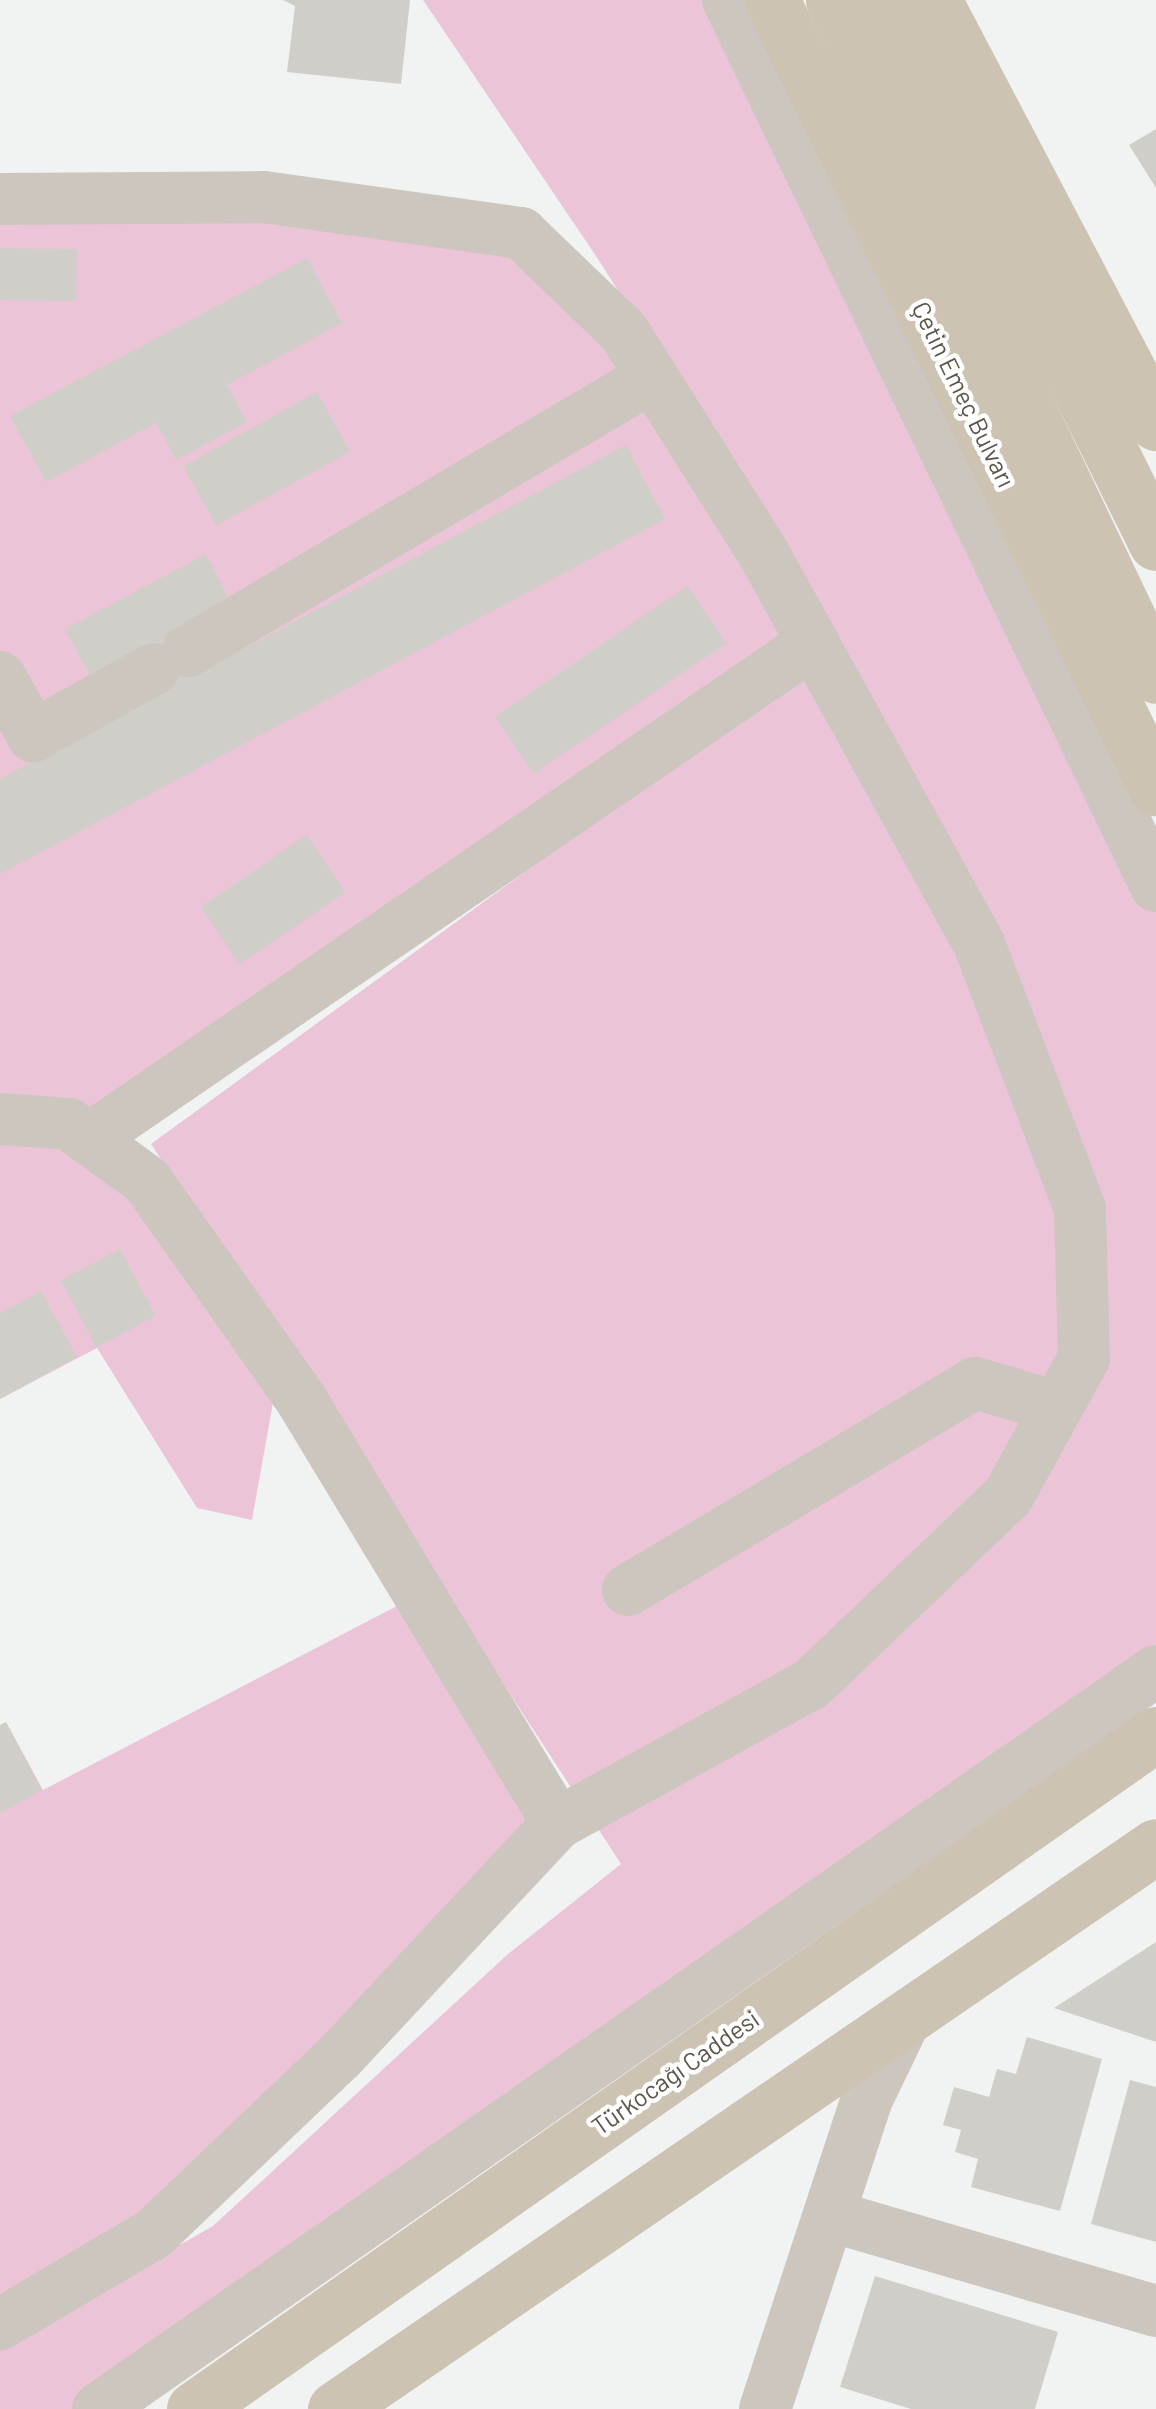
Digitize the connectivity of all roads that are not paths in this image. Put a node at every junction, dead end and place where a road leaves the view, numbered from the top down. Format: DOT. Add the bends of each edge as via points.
graph roads {
  1 [pos="728,0"];
  2 [pos="772,0"];
  3 [pos="833,0"];
  4 [pos="888,0"];
  5 [pos="934,0"];
  6 [pos="0,199"];
  7 [pos="652,377"];
  8 [pos="1156,421"];
  9 [pos="1156,543"];
  10 [pos="813,643"];
  11 [pos="1156,676"];
  12 [pos="0,677"];
  13 [pos="1156,788"];
  14 [pos="1156,886"];
  15 [pos="0,1118"];
  16 [pos="89,1138"];
  17 [pos="1056,1406"];
  18 [pos="628,1590"];
  19 [pos="1156,1671"];
  20 [pos="1156,1734"];
  21 [pos="558,1822"];
  22 [pos="1156,1846"];
  23 [pos="903,2024"];
  24 [pos="831,2216"];
  25 [pos="1156,2311"];
  26 [pos="0,2324"];
  27 [pos="98,2409"];
  28 [pos="194,2409"];
  29 [pos="335,2409"];
  30 [pos="765,2409"];
  1 -- 14 [label="street"];
  2 -- 13 [label="main road, Çetin Emeç Bulvarı"];
  3 -- 11 [label="main road, Çetin Emeç Bulvarı"];
  4 -- 9 [label="main road"];
  5 -- 8 [label="main road"];
  6 -- 7 [label="street" via="264,197 521,233 622,331"];
  7 -- 10 [label="street"];
  7 -- 12 [label="street" via="33,736"];
  10 -- 16 [label="street"];
  10 -- 17 [label="street" via="979,944 1080,1210 1084,1358"];
  15 -- 16 [label="street" via="69,1124"];
  16 -- 21 [label="street" via="148,1180 302,1402"];
  17 -- 18 [label="street" via="975,1382"];
  17 -- 21 [label="street" via="1008,1496 812,1684"];
  19 -- 27 [label="street"];
  20 -- 28 [label="main road, Türkocağı Caddesi"];
  21 -- 26 [label="street" via="338,2058 153,2234"];
  22 -- 23 [label="main road"];
  23 -- 24 [label="street" via="866,2101"];
  23 -- 29 [label="main road"];
  24 -- 25 [label="street"];
  24 -- 30 [label="street"];
}
